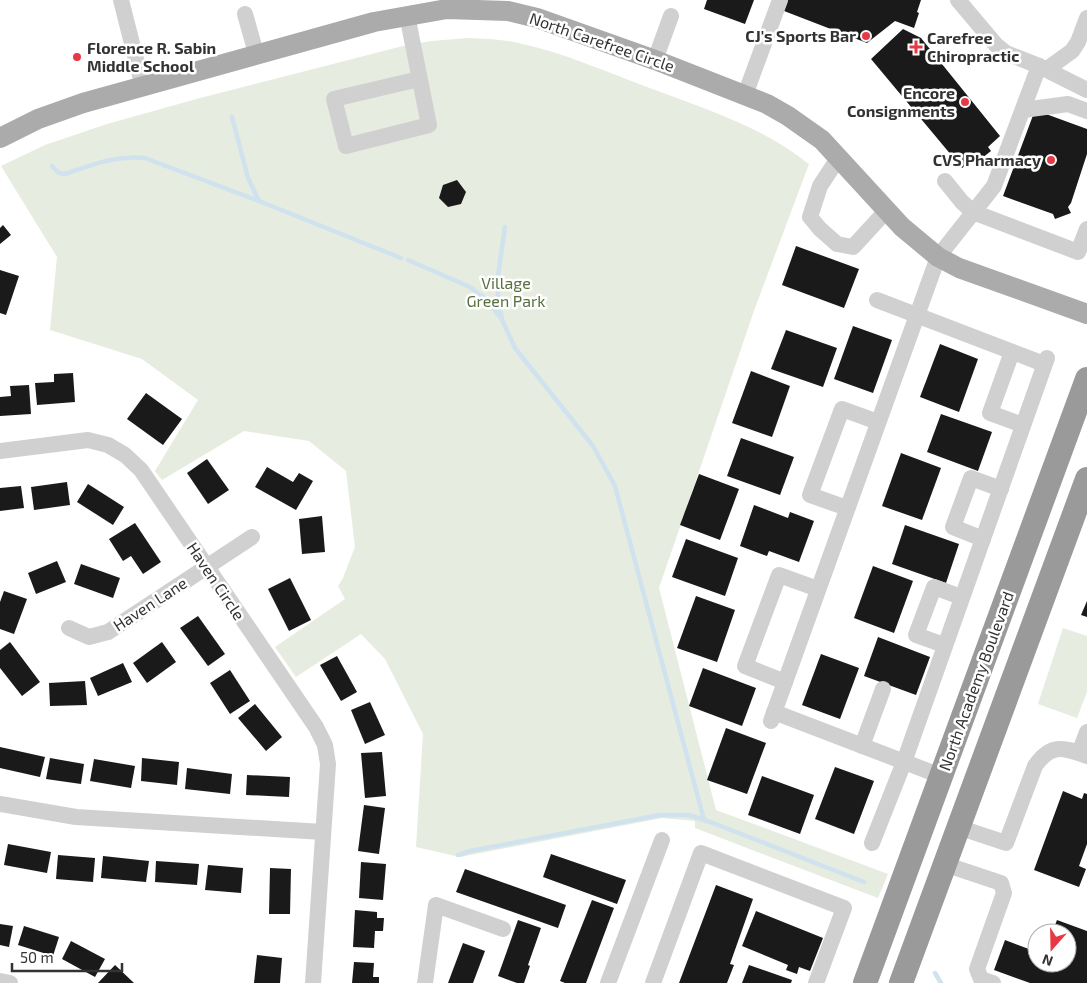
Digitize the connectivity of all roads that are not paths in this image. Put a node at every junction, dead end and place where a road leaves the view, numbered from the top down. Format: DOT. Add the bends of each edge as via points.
graph roads {
  1 [pos="121,0"];
  2 [pos="780,0"];
  3 [pos="958,0"];
  4 [pos="540,9"];
  5 [pos="245,14"];
  6 [pos="407,15"];
  7 [pos="671,16"];
  8 [pos="1087,18"];
  9 [pos="1080,51"];
  10 [pos="256,53"];
  11 [pos="655,60"];
  12 [pos="1043,68"];
  13 [pos="419,79"];
  14 [pos="144,87"];
  15 [pos="1087,90"];
  16 [pos="745,95"];
  17 [pos="1023,110"];
  18 [pos="1087,111"];
  19 [pos="0,138"];
  20 [pos="839,158"];
  21 [pos="945,181"];
  22 [pos="887,210"];
  23 [pos="973,212"];
  24 [pos="1087,229"];
  25 [pos="938,257"];
  26 [pos="877,300"];
  27 [pos="1087,314"];
  28 [pos="917,316"];
  29 [pos="1012,352"];
  30 [pos="1087,379"];
  31 [pos="878,422"];
  32 [pos="1023,425"];
  33 [pos="0,451"];
  34 [pos="1087,479"];
  35 [pos="1001,488"];
  36 [pos="847,508"];
  37 [pos="252,537"];
  38 [pos="982,539"];
  39 [pos="206,567"];
  40 [pos="818,589"];
  41 [pos="961,596"];
  42 [pos="69,628"];
  43 [pos="944,645"];
  44 [pos="785,682"];
  45 [pos="883,689"];
  46 [pos="1087,732"];
  47 [pos="862,746"];
  48 [pos="1083,755"];
  49 [pos="904,762"];
  50 [pos="941,776"];
  51 [pos="0,804"];
  52 [pos="958,828"];
  53 [pos="323,832"];
  54 [pos="662,840"];
  55 [pos="872,843"];
  56 [pos="944,864"];
  57 [pos="503,929"];
  58 [pos="0,981"];
  59 [pos="10,983"];
  60 [pos="313,983"];
  61 [pos="425,983"];
  62 [pos="608,983"];
  63 [pos="653,983"];
  64 [pos="816,983"];
  65 [pos="865,983"];
  66 [pos="901,983"];
  67 [pos="993,983"];
  1 -- 14 [label="street"];
  2 -- 16 [label="street"];
  3 -- 12 [label="street" via="996,46"];
  4 -- 6 [label="main road, North Carefree Circle" via="468,9"];
  4 -- 11 [label="main road, North Carefree Circle"];
  5 -- 10 [label="street"];
  6 -- 10 [label="main road, North Carefree Circle"];
  6 -- 13 [label="street"];
  7 -- 11 [label="street"];
  8 -- 9 [label="street" via="1078,42"];
  9 -- 12 [label="street"];
  10 -- 14 [label="main road, North Carefree Circle"];
  11 -- 16 [label="main road, North Carefree Circle"];
  12 -- 15 [label="street"];
  12 -- 17 [label="street"];
  13 -- 13 [label="street" via="334,99 346,146 428,125"];
  14 -- 19 [label="main road, North Carefree Circle" via="60,111"];
  16 -- 20 [label="main road, North Carefree Circle" via="800,124"];
  17 -- 18 [label="street" via="1068,104"];
  17 -- 23 [label="street" via="999,176"];
  20 -- 22 [label="main road, North Carefree Circle"];
  20 -- 22 [label="street" via="820,186 810,218 820,229 837,244 853,247"];
  21 -- 23 [label="street"];
  22 -- 25 [label="main road, North Carefree Circle"];
  23 -- 24 [label="street" via="1078,252"];
  23 -- 25 [label="street"];
  25 -- 27 [label="main road, North Carefree Circle" via="958,268"];
  25 -- 28 [label="street"];
  26 -- 28 [label="street"];
  28 -- 29 [label="street"];
  28 -- 31 [label="street"];
  29 -- 32 [label="street" via="990,413"];
  29 -- 32 [label="street" via="1046,361"];
  30 -- 50 [label="highway, North Academy Boulevard"];
  31 -- 36 [label="street"];
  31 -- 36 [label="street" via="842,409 810,495"];
  32 -- 35 [label="street"];
  33 -- 39 [label="street, Haven Circle" via="88,440 125,454 141,470"];
  34 -- 52 [label="highway, North Academy Boulevard"];
  35 -- 38 [label="street"];
  35 -- 38 [label="street" via="970,478 953,527"];
  36 -- 40 [label="street"];
  37 -- 39 [label="street, Haven Lane"];
  38 -- 41 [label="street"];
  39 -- 42 [label="street, Haven Lane" via="108,632 89,637"];
  39 -- 53 [label="street, Haven Circle" via="316,727 325,745 328,764"];
  40 -- 44 [label="street"];
  40 -- 44 [label="street" via="779,575 745,666"];
  41 -- 43 [label="street"];
  41 -- 43 [label="street" via="934,586 916,635"];
  43 -- 49 [label="street"];
  44 -- 47 [label="street" via="772,716"];
  45 -- 47 [label="street"];
  46 -- 48 [label="street"];
  47 -- 49 [label="street"];
  48 -- 52 [label="street" via="1058,748 1041,757 1006,843"];
  49 -- 50 [label="street"];
  49 -- 55 [label="street"];
  50 -- 65 [label="highway, North Academy Boulevard"];
  51 -- 53 [label="street" via="76,818"];
  52 -- 56 [label="highway, North Academy Boulevard"];
  53 -- 60 [label="street, Haven Circle"];
  54 -- 62 [label="street"];
  56 -- 66 [label="highway, North Academy Boulevard"];
  56 -- 67 [label="street" via="1001,883 1004,893 977,969 981,979"];
  57 -- 61 [label="street" via="436,905"];
  58 -- 59 [label="street"];
  63 -- 64 [label="street" via="701,853 844,908"];
}
